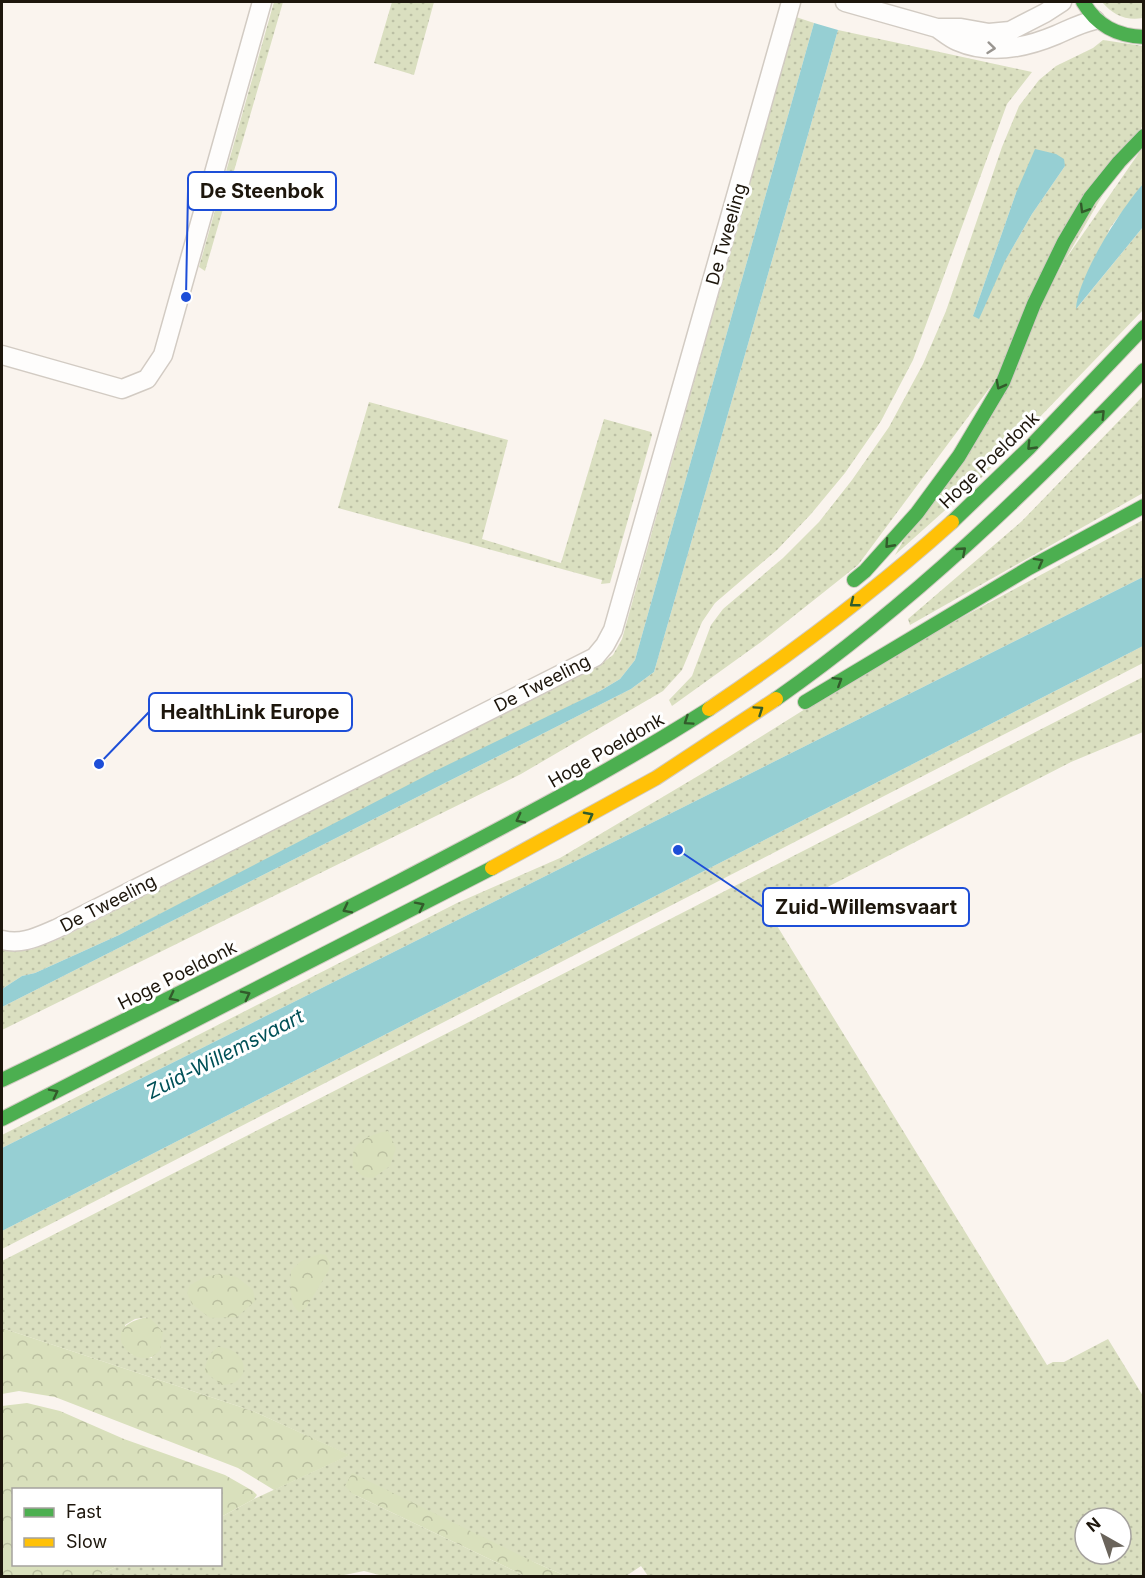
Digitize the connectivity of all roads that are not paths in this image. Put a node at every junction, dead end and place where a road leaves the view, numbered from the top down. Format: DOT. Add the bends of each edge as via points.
graph roads {
  1 [pos="262,2"];
  2 [pos="792,2"];
  3 [pos="845,2"];
  4 [pos="1062,2"];
  5 [pos="1083,2"];
  6 [pos="1095,20"];
  7 [pos="937,28"];
  8 [pos="1143,37"];
  9 [pos="1143,136"];
  10 [pos="1143,327"];
  11 [pos="2,355"];
  12 [pos="1143,370"];
  13 [pos="1143,506"];
  14 [pos="847,586"];
  15 [pos="777,645"];
  16 [pos="737,689"];
  17 [pos="798,706"];
  18 [pos="740,737"];
  19 [pos="711,743"];
  20 [pos="2,940"];
  21 [pos="2,1080"];
  22 [pos="2,1119"];
  1 -- 11 [label="street" via="163,355 147,380 122,388"];
  2 -- 20 [label="street, De Tweeling" via="613,630 595,657 56,929 29,941"];
  3 -- 7 [label="street"];
  4 -- 7 [label="street" via="1010,31"];
  5 -- 6 [label="main road"];
  7 -- 6 [label="street, one-way" via="957,41 988,49 1015,49"];
  6 -- 8 [label="main road" via="1110,31"];
  9 -- 14 [label="main road, one-way" via="1090,198 1064,242 1003,382 959,456 917,513"];
  10 -- 16 [label="main road, Hoge Poeldonk, one-way" via="990,487 881,582 796,649"];
  19 -- 12 [label="main road, one-way" via="808,676 963,550"];
  17 -- 13 [label="main road, one-way" via="1029,568"];
  15 -- 16 [label="main road"];
  16 -- 21 [label="main road, Hoge Poeldonk, one-way" via="659,740 542,807 277,945"];
  18 -- 19 [label="main road"];
  22 -- 19 [label="main road, one-way" via="456,887 635,791"];
}
